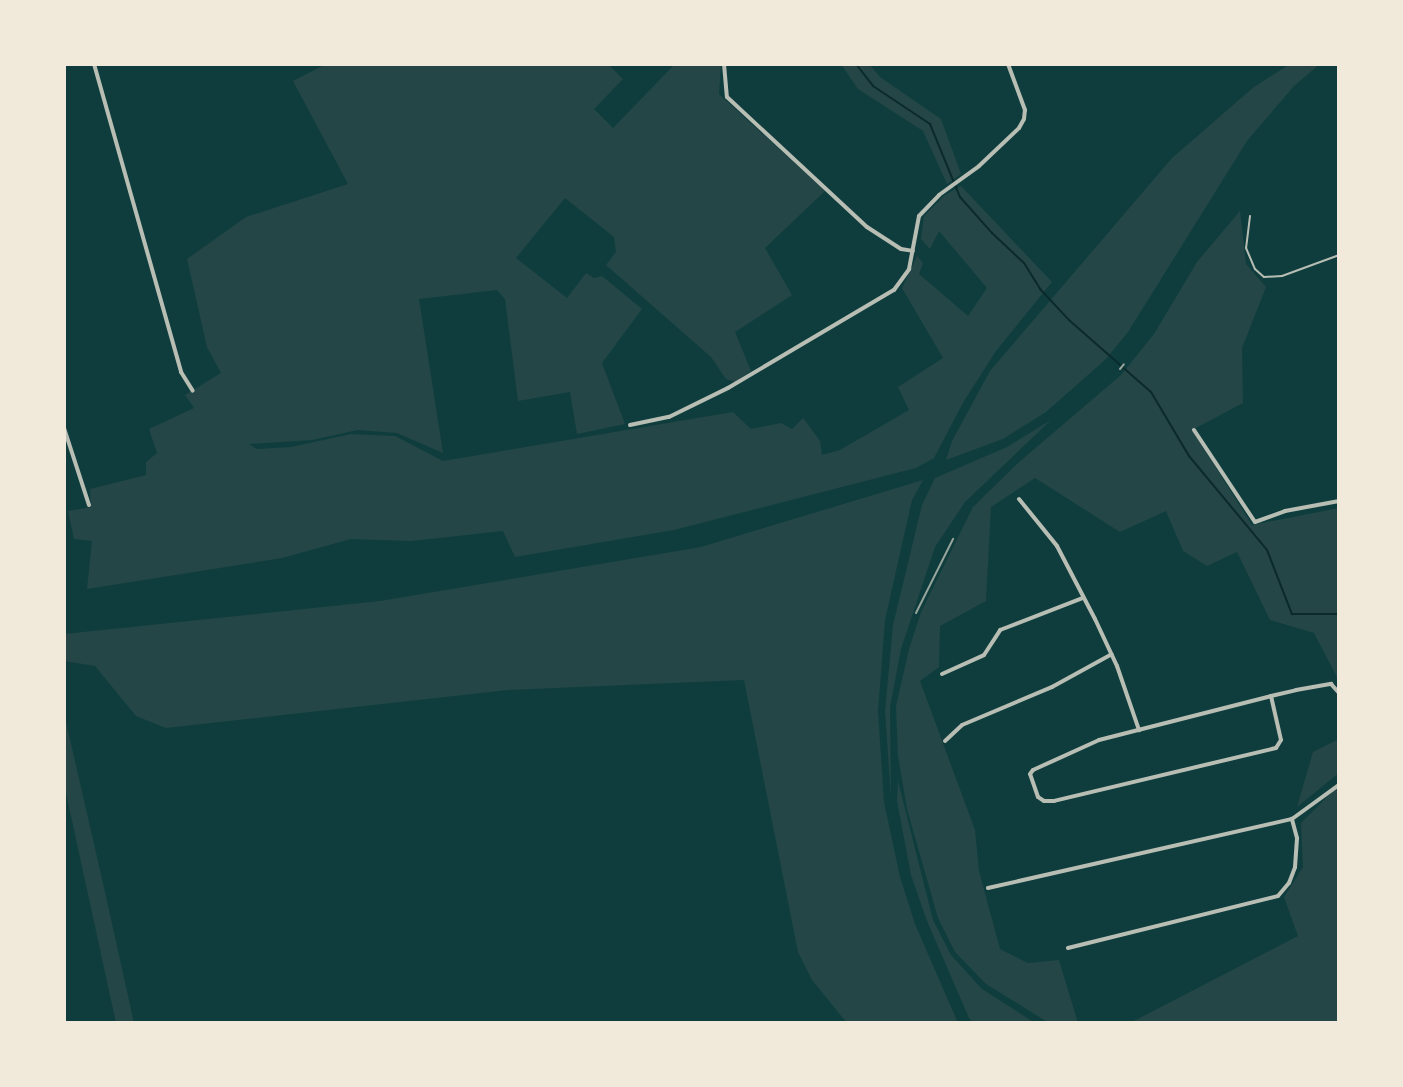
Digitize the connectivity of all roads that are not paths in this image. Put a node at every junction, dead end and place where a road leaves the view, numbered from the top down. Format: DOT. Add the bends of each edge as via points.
graph roads {
  1 [pos="94,64"];
  2 [pos="724,64"];
  3 [pos="1008,64"];
  4 [pos="1250,216"];
  5 [pos="913,251"];
  6 [pos="1339,255"];
  7 [pos="193,391"];
  8 [pos="630,425"];
  9 [pos="64,428"];
  10 [pos="1194,430"];
  11 [pos="1019,499"];
  12 [pos="1339,501"];
  13 [pos="89,505"];
  14 [pos="1083,598"];
  15 [pos="1112,654"];
  16 [pos="942,674"];
  17 [pos="1339,693"];
  18 [pos="1271,696"];
  19 [pos="1139,730"];
  20 [pos="945,741"];
  21 [pos="1339,785"];
  22 [pos="1292,819"];
  23 [pos="988,888"];
  24 [pos="1068,948"];
  1 -- 7 [label="street" via="178,361"];
  2 -- 5 [label="street" via="727,97 867,227"];
  3 -- 5 [label="street" via="1025,110 1019,128 919,216"];
  4 -- 6 [label="lane" via="1246,248 1264,277 1282,276"];
  5 -- 8 [label="street" via="909,269 878,303 728,388 669,417"];
  9 -- 13 [label="street"];
  10 -- 12 [label="street" via="1255,522"];
  11 -- 14 [label="street" via="1053,540"];
  14 -- 15 [label="street"];
  14 -- 16 [label="street" via="1000,630 984,655"];
  15 -- 19 [label="street"];
  15 -- 20 [label="street" via="1052,687 962,725"];
  17 -- 18 [label="street" via="1331,684"];
  18 -- 19 [label="street"];
  18 -- 19 [label="street" via="1281,740 1271,749 1047,802 1038,797 1030,774 1091,742"];
  21 -- 22 [label="street"];
  22 -- 23 [label="street"];
  22 -- 24 [label="street" via="1295,867 1278,896"];
}
